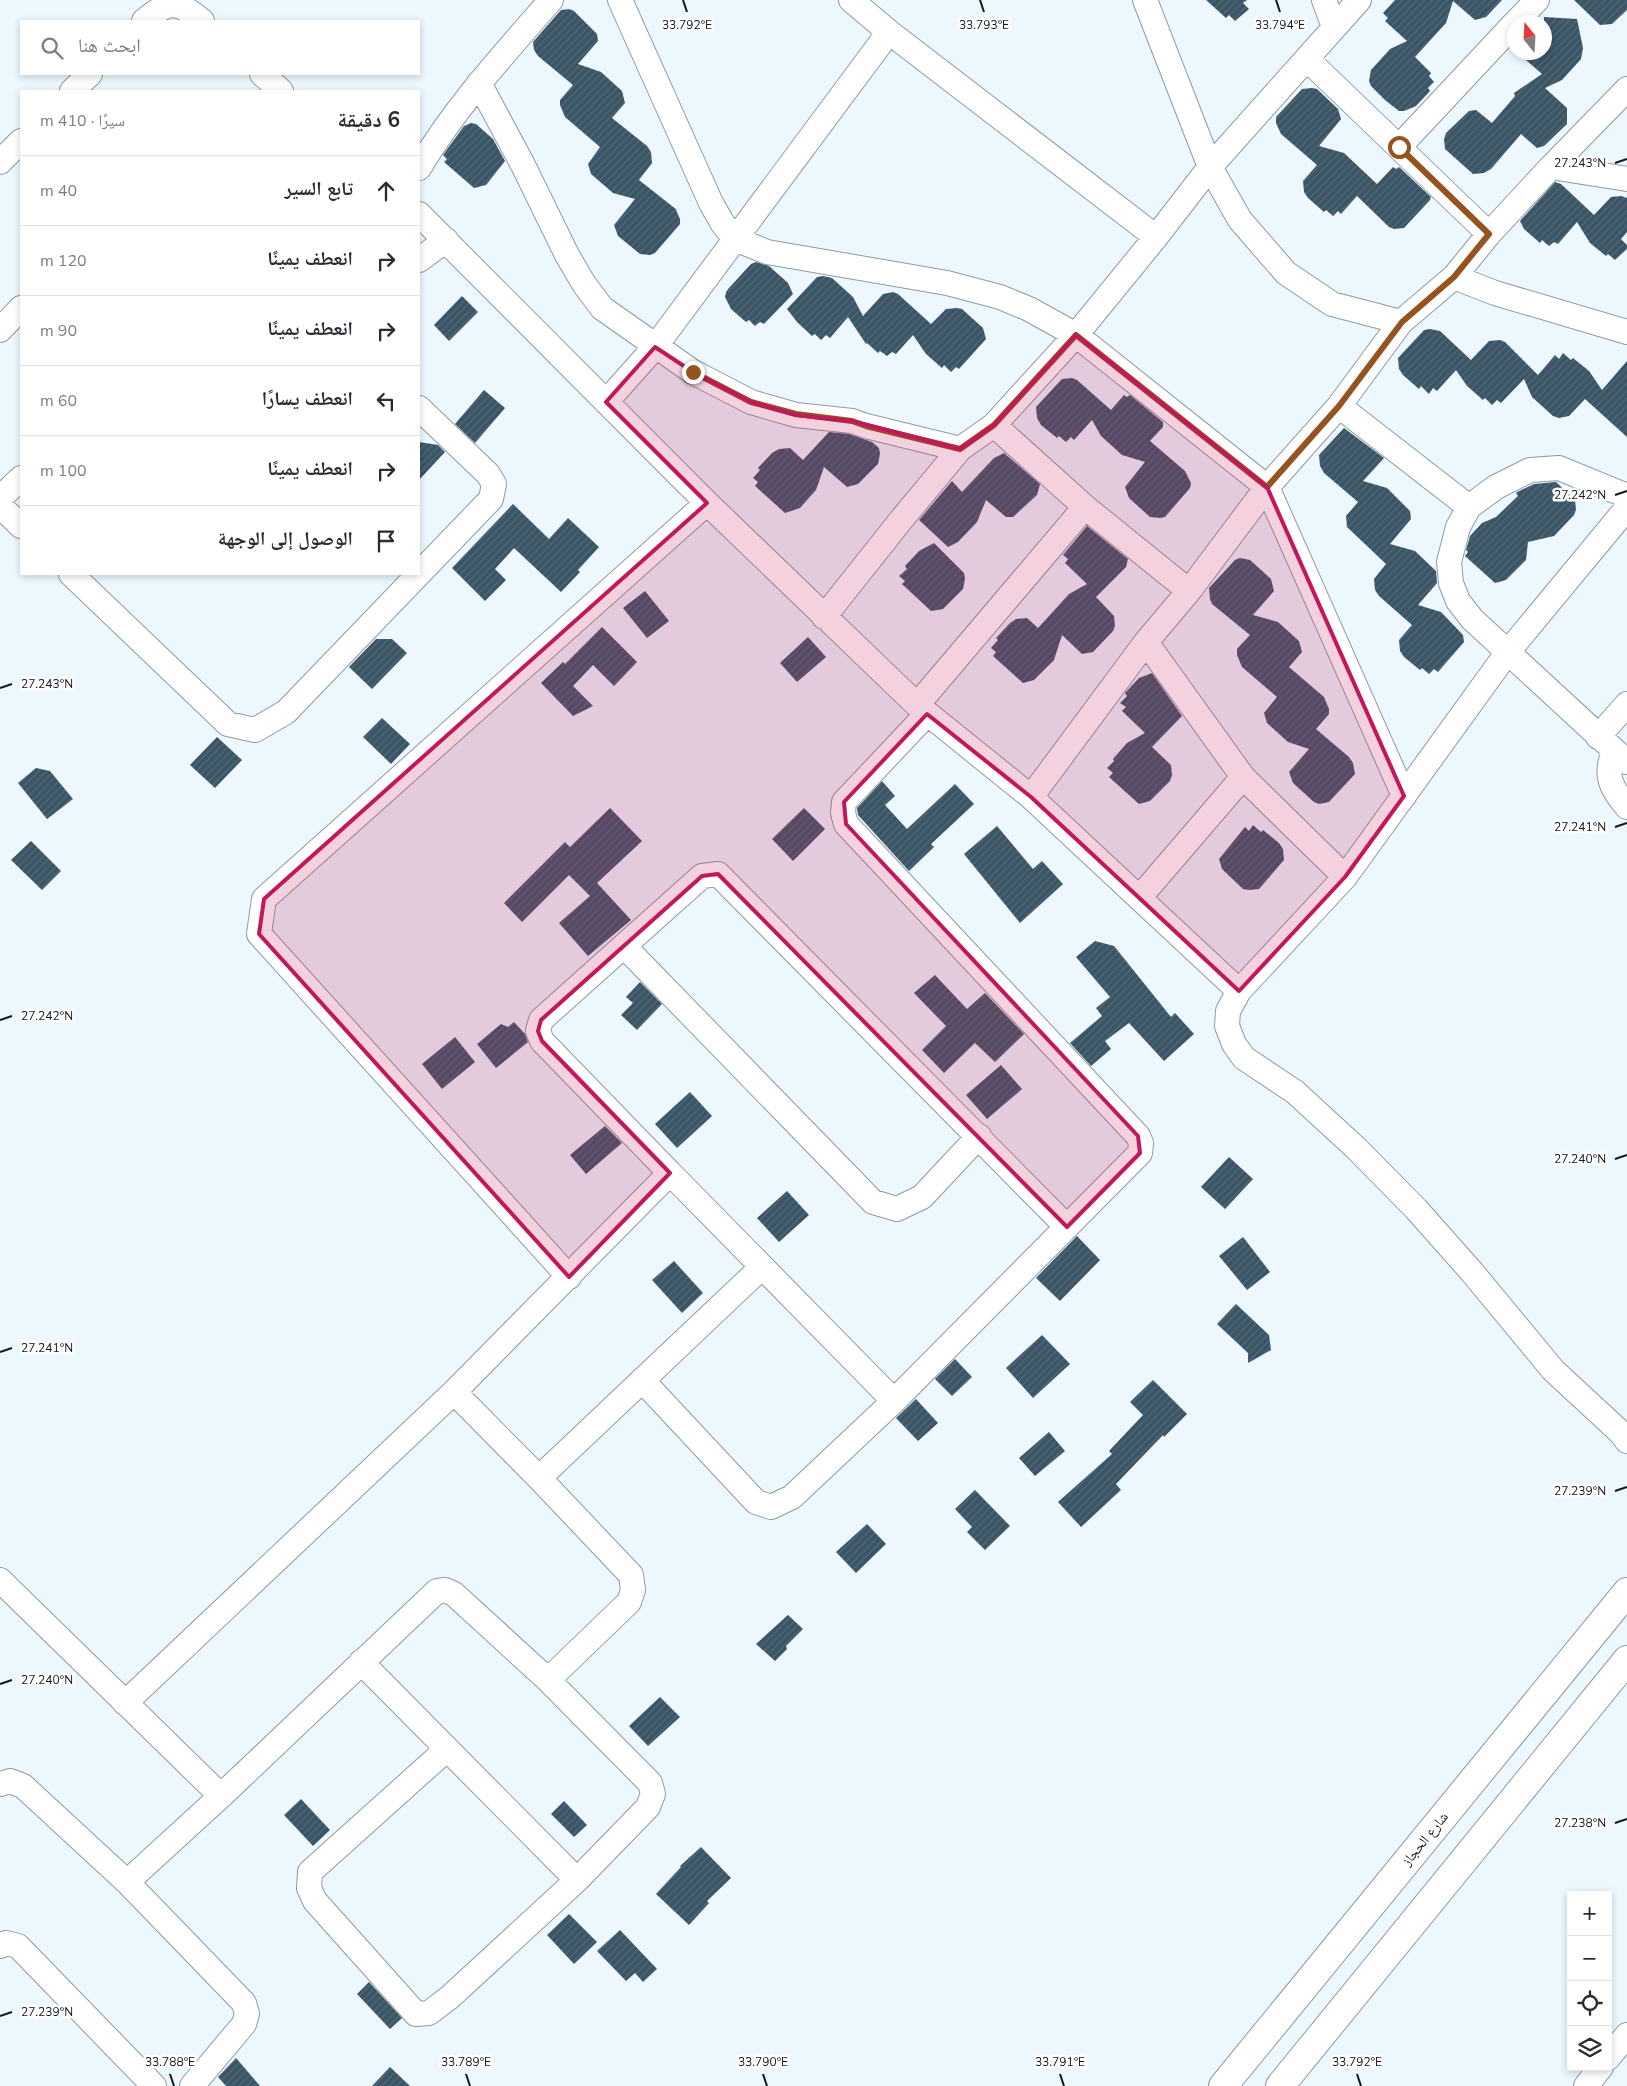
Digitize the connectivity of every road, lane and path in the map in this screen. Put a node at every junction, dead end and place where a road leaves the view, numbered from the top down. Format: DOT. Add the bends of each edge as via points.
graph roads {
  1 [pos="551,0"];
  2 [pos="620,0"];
  3 [pos="851,0"];
  4 [pos="1145,0"];
  5 [pos="1324,0"];
  6 [pos="1359,0"];
  7 [pos="1537,0"];
  8 [pos="1523,15"];
  9 [pos="145,20"];
  10 [pos="201,20"];
  11 [pos="1334,27"];
  12 [pos="889,32"];
  13 [pos="1507,32"];
  14 [pos="1307,59"];
  15 [pos="89,75"];
  16 [pos="263,75"];
  17 [pos="479,83"];
  18 [pos="1627,89"];
  19 [pos="73,90"];
  20 [pos="280,90"];
  21 [pos="20,142"];
  22 [pos="1399,147"];
  23 [pos="0,162"];
  24 [pos="420,166"];
  25 [pos="1210,167"];
  26 [pos="1551,167"];
  27 [pos="1627,179"];
  28 [pos="420,215"];
  29 [pos="1489,234"];
  30 [pos="735,238"];
  31 [pos="1156,238"];
  32 [pos="446,240"];
  33 [pos="420,259"];
  34 [pos="1454,277"];
  35 [pos="20,309"];
  36 [pos="1402,322"];
  37 [pos="0,330"];
  38 [pos="1627,332"];
  39 [pos="1076,335"];
  40 [pos="654,347"];
  41 [pos="606,402"];
  42 [pos="1339,406"];
  43 [pos="420,409"];
  44 [pos="994,425"];
  45 [pos="960,449"];
  46 [pos="20,479"];
  47 [pos="1267,487"];
  48 [pos="1627,496"];
  49 [pos="0,498"];
  50 [pos="707,503"];
  51 [pos="0,506"];
  52 [pos="1085,507"];
  53 [pos="1469,507"];
  54 [pos="1627,508"];
  55 [pos="20,525"];
  56 [pos="420,573"];
  57 [pos="72,575"];
  58 [pos="418,575"];
  59 [pos="1189,591"];
  60 [pos="824,617"];
  61 [pos="1146,642"];
  62 [pos="1507,653"];
  63 [pos="1627,704"];
  64 [pos="922,710"];
  65 [pos="1613,750"];
  66 [pos="1243,777"];
  67 [pos="1404,796"];
  68 [pos="1032,797"];
  69 [pos="1627,807"];
  70 [pos="1345,877"];
  71 [pos="1140,897"];
  72 [pos="624,946"];
  73 [pos="1239,991"];
  74 [pos="979,1136"];
  75 [pos="670,1173"];
  76 [pos="1067,1227"];
  77 [pos="762,1267"];
  78 [pos="569,1277"];
  79 [pos="642,1380"];
  80 [pos="454,1392"];
  81 [pos="894,1401"];
  82 [pos="1627,1441"];
  83 [pos="539,1478"];
  84 [pos="0,1580"];
  85 [pos="1627,1592"];
  86 [pos="1627,1660"];
  87 [pos="361,1662"];
  88 [pos="548,1680"];
  89 [pos="125,1703"];
  90 [pos="447,1749"];
  91 [pos="0,1784"];
  92 [pos="221,1796"];
  93 [pos="577,1880"];
  94 [pos="127,1882"];
  95 [pos="0,1946"];
  96 [pos="1627,2035"];
  97 [pos="1612,2053"];
  98 [pos="1598,2071"];
  99 [pos="154,2086"];
  100 [pos="192,2086"];
  101 [pos="1223,2086"];
  102 [pos="1280,2086"];
  103 [pos="1586,2086"];
  1 -- 17 [label="street"];
  2 -- 30 [label="street" via="711,203 722,224"];
  3 -- 12 [label="street"];
  4 -- 25 [label="street"];
  5 -- 11 [label="street"];
  6 -- 11 [label="street"];
  7 -- 8 [label="street"];
  9 -- 10 [label="street" via="170,3 186,7"];
  11 -- 14 [label="street"];
  12 -- 30 [label="street"];
  12 -- 31 [label="street"];
  13 -- 22 [label="street"];
  14 -- 22 [label="street"];
  14 -- 25 [label="street"];
  15 -- 19 [label="street"];
  16 -- 20 [label="street"];
  17 -- 24 [label="street" via="439,134"];
  17 -- 40 [label="street" via="584,284 602,308"];
  18 -- 26 [label="street"];
  21 -- 23 [label="street"];
  22 -- 29 [label="street"];
  25 -- 31 [label="street"];
  25 -- 36 [label="street" via="1240,220 1286,272 1332,304"];
  26 -- 27 [label="street"];
  26 -- 29 [label="street"];
  28 -- 32 [label="street"];
  29 -- 34 [label="street"];
  30 -- 39 [label="street" via="767,252 947,283 1000,297 1030,308"];
  30 -- 40 [label="street"];
  31 -- 39 [label="street"];
  32 -- 33 [label="street"];
  32 -- 41 [label="street"];
  34 -- 36 [label="street"];
  34 -- 38 [label="street" via="1495,294"];
  35 -- 37 [label="street"];
  36 -- 42 [label="street"];
  39 -- 44 [label="street"];
  39 -- 47 [label="street"];
  40 -- 41 [label="street"];
  40 -- 45 [label="street" via="693,372 751,402 796,414 852,421"];
  41 -- 50 [label="street"];
  42 -- 47 [label="street"];
  42 -- 53 [label="street"];
  43 -- 56 [label="street" via="488,474 494,484 491,499"];
  44 -- 45 [label="street"];
  44 -- 52 [label="street"];
  45 -- 60 [label="street"];
  46 -- 49 [label="street"];
  47 -- 59 [label="street"];
  47 -- 67 [label="street"];
  48 -- 53 [label="street" via="1559,468 1530,470 1496,487"];
  50 -- 60 [label="street"];
  50 -- 78 [label="street" via="264,899 260,916 259,934"];
  51 -- 55 [label="street"];
  52 -- 59 [label="street"];
  52 -- 64 [label="street"];
  53 -- 62 [label="street" via="1458,528 1449,562 1451,583 1458,601 1472,619"];
  54 -- 62 [label="street"];
  57 -- 58 [label="street" via="228,724 255,730 286,712"];
  59 -- 61 [label="street"];
  60 -- 64 [label="street"];
  61 -- 66 [label="street"];
  61 -- 68 [label="street"];
  62 -- 65 [label="street"];
  62 -- 67 [label="street"];
  63 -- 65 [label="street"];
  64 -- 68 [label="street"];
  64 -- 76 [label="street" via="844,802 842,813 846,824 1138,1136 1140,1153"];
  65 -- 69 [label="street" via="1608,773 1615,791"];
  66 -- 70 [label="street"];
  66 -- 71 [label="street"];
  67 -- 70 [label="street"];
  68 -- 71 [label="street"];
  70 -- 73 [label="street"];
  71 -- 73 [label="street"];
  72 -- 74 [label="street" via="702,876 718,874"];
  72 -- 74 [label="street" via="873,1202 897,1209 922,1197"];
  72 -- 75 [label="street" via="541,1020 538,1031 542,1041"];
  73 -- 82 [label="street" via="1228,1011 1226,1026 1244,1058 1295,1092 1357,1149 1472,1272 1553,1370"];
  74 -- 76 [label="street"];
  75 -- 77 [label="street"];
  75 -- 78 [label="street"];
  76 -- 81 [label="street"];
  77 -- 79 [label="street"];
  77 -- 81 [label="street"];
  78 -- 80 [label="street"];
  79 -- 81 [label="street" via="756,1502 771,1507 792,1497"];
  79 -- 83 [label="street"];
  80 -- 83 [label="street"];
  80 -- 89 [label="street"];
  83 -- 88 [label="street" via="631,1575 633,1590 629,1602"];
  84 -- 89 [label="street"];
  85 -- 101 [label="main road, شارع الحجاز"];
  86 -- 102 [label="main road"];
  87 -- 88 [label="street" via="437,1591 445,1590 454,1594"];
  87 -- 90 [label="street"];
  87 -- 92 [label="street"];
  88 -- 93 [label="street" via="650,1783 653,1794 648,1807"];
  89 -- 92 [label="street"];
  90 -- 93 [label="street"];
  90 -- 93 [label="street" via="310,1872 309,1888 315,1901 416,2014 429,2013 450,1997"];
  91 -- 94 [label="street" via="10,1781 23,1786"];
  92 -- 94 [label="street"];
  94 -- 100 [label="street" via="244,2003 247,2014 244,2024"];
  95 -- 99 [label="street" via="6,1943 18,1946"];
  96 -- 97 [label="street"];
  98 -- 103 [label="street"];
}
